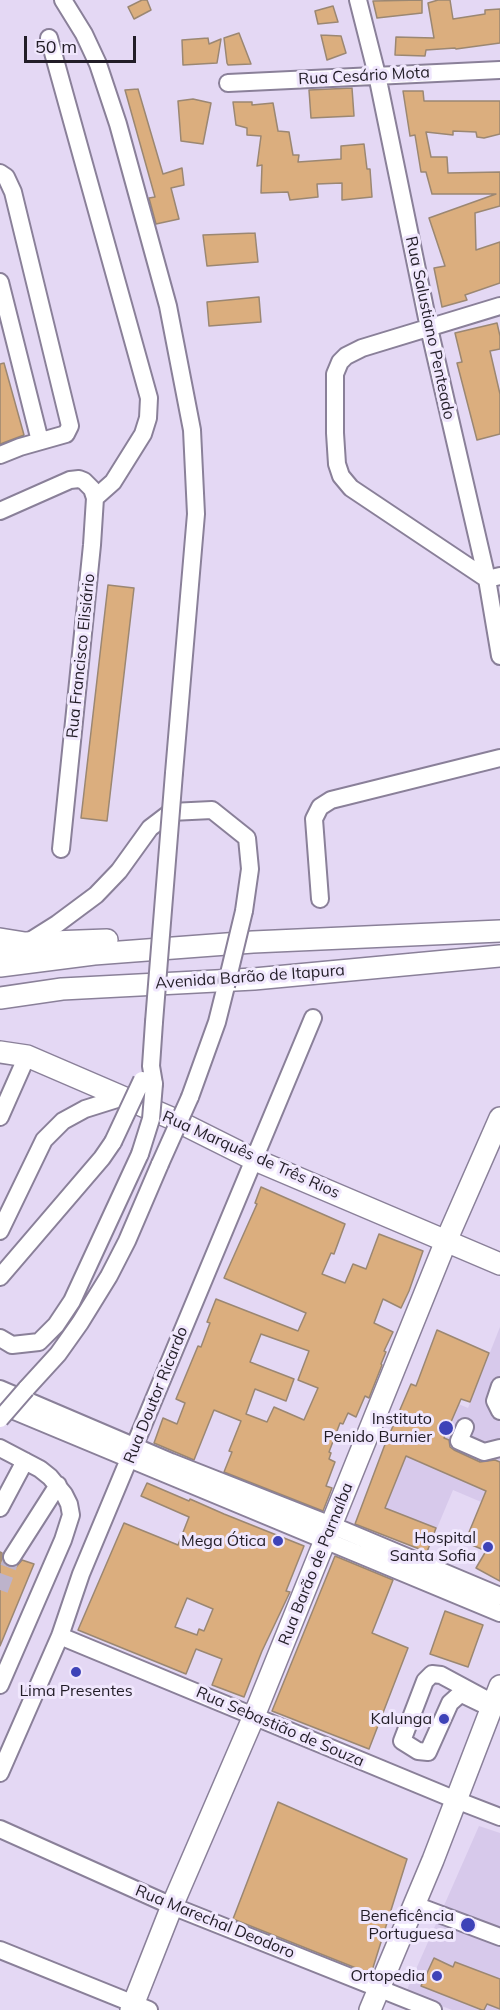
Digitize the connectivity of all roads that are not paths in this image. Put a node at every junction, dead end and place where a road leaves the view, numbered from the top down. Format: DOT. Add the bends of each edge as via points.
graph roads {
  1 [pos="63,0"];
  2 [pos="358,0"];
  3 [pos="49,38"];
  4 [pos="500,70"];
  5 [pos="377,75"];
  6 [pos="228,83"];
  7 [pos="0,172"];
  8 [pos="0,282"];
  9 [pos="500,306"];
  10 [pos="429,328"];
  11 [pos="40,441"];
  12 [pos="0,455"];
  13 [pos="95,498"];
  14 [pos="0,511"];
  15 [pos="494,577"];
  16 [pos="500,656"];
  17 [pos="500,758"];
  18 [pos="61,849"];
  19 [pos="320,900"];
  20 [pos="500,930"];
  21 [pos="0,939"];
  22 [pos="25,943"];
  23 [pos="205,946"];
  24 [pos="0,953"];
  25 [pos="500,956"];
  26 [pos="0,966"];
  27 [pos="0,998"];
  28 [pos="313,1018"];
  29 [pos="0,1052"];
  30 [pos="27,1056"];
  31 [pos="149,1077"];
  32 [pos="120,1098"];
  33 [pos="0,1117"];
  34 [pos="500,1118"];
  35 [pos="253,1160"];
  36 [pos="0,1231"];
  37 [pos="446,1241"];
  38 [pos="500,1264"];
  39 [pos="0,1277"];
  40 [pos="0,1338"];
  41 [pos="500,1386"];
  42 [pos="0,1389"];
  43 [pos="0,1405"];
  44 [pos="500,1411"];
  45 [pos="0,1419"];
  46 [pos="465,1426"];
  47 [pos="0,1448"];
  48 [pos="500,1448"];
  49 [pos="132,1452"];
  50 [pos="25,1461"];
  51 [pos="58,1485"];
  52 [pos="4,1491"];
  53 [pos="0,1508"];
  54 [pos="328,1532"];
  55 [pos="12,1557"];
  56 [pos="500,1596"];
  57 [pos="500,1613"];
  58 [pos="60,1636"];
  59 [pos="0,1685"];
  60 [pos="495,1699"];
  61 [pos="254,1716"];
  62 [pos="0,1773"];
  63 [pos="456,1800"];
  64 [pos="500,1817"];
  65 [pos="0,1829"];
  66 [pos="415,1905"];
  67 [pos="172,1906"];
  68 [pos="500,1936"];
  69 [pos="0,1950"];
  70 [pos="379,1989"];
  71 [pos="138,2008"];
  72 [pos="370,2010"];
  73 [pos="433,2010"];
  1 -- 31 [label="street, bridge" via="98,64 118,124 168,306 192,430 196,514"];
  2 -- 5 [label="street, Rua Salustiano Penteado"];
  3 -- 13 [label="street" via="149,398 143,434 113,482"];
  4 -- 5 [label="street, Rua Cesário Mota"];
  5 -- 6 [label="street, Rua Cesário Mota"];
  5 -- 10 [label="street, Rua Salustiano Penteado"];
  7 -- 11 [label="street" via="13,192 70,420 66,434"];
  8 -- 11 [label="street"];
  9 -- 10 [label="street"];
  10 -- 15 [label="street, Rua Salustiano Penteado"];
  10 -- 15 [label="street" via="362,348 340,362 335,374 337,464 351,488"];
  11 -- 12 [label="street"];
  13 -- 14 [label="street" via="84,481 70,480"];
  13 -- 18 [label="street, Rua Francisco Elisiário"];
  15 -- 16 [label="street, Rua Salustiano Penteado"];
  17 -- 19 [label="street" via="331,800 320,807 314,819"];
  20 -- 23 [label="main road, Avenida Barão de Itapura"];
  21 -- 22 [label="main road"];
  22 -- 23 [label="main road" via="169,938"];
  22 -- 24 [label="street"];
  22 -- 45 [label="street, bridge" via="96,895 150,828 171,812 212,810 247,838 250,869 244,911 217,1022 190,1097 109,1276 58,1354"];
  23 -- 26 [label="main road, Avenida Barão de Itapura"];
  25 -- 27 [label="main road, Avenida Barão de Itapura" via="254,979 62,989"];
  28 -- 35 [label="street, Rua Doutor Ricardo"];
  29 -- 30 [label="main road, Rua Marquês de Três Rios"];
  30 -- 32 [label="main road, Rua Marquês de Três Rios"];
  30 -- 33 [label="street"];
  31 -- 39 [label="street, bridge" via="102,1158"];
  31 -- 40 [label="street, bridge" via="151,1119 140,1154 72,1301 39,1342 12,1345"];
  32 -- 35 [label="main road, Rua Marquês de Três Rios" via="171,1118"];
  32 -- 36 [label="street" via="63,1121 44,1140"];
  34 -- 37 [label="main road, Rua Barão de Parnaíba"];
  35 -- 37 [label="main road, Rua Marquês de Três Rios"];
  35 -- 49 [label="street, Rua Doutor Ricardo"];
  37 -- 38 [label="main road, Rua Marquês de Três Rios"];
  37 -- 54 [label="main road, Rua Barão de Parnaíba"];
  41 -- 44 [label="street" via="495,1401"];
  42 -- 49 [label="street"];
  43 -- 49 [label="street"];
  46 -- 48 [label="street" via="459,1441 484,1452"];
  47 -- 50 [label="street"];
  49 -- 54 [label="street" via="171,1462"];
  49 -- 58 [label="street, Rua Doutor Ricardo" via="81,1574"];
  50 -- 51 [label="street"];
  50 -- 52 [label="street"];
  51 -- 55 [label="street"];
  51 -- 59 [label="street" via="69,1504 70,1522"];
  52 -- 53 [label="street"];
  54 -- 56 [label="street"];
  54 -- 57 [label="street"];
  54 -- 61 [label="main road, Rua Barão de Parnaíba"];
  58 -- 61 [label="street, Rua Sebastião de Souza"];
  58 -- 62 [label="street, Rua Doutor Ricardo"];
  60 -- 60 [label="street" via="459,1695 450,1703 428,1752 402,1741 425,1681 432,1674"];
  60 -- 63 [label="main road"];
  61 -- 63 [label="street, Rua Sebastião de Souza"];
  61 -- 67 [label="main road, Rua Barão de Parnaíba"];
  63 -- 64 [label="street, Rua Sebastião de Souza"];
  63 -- 66 [label="main road"];
  65 -- 67 [label="street, Rua Marechal Deodoro"];
  66 -- 68 [label="street"];
  66 -- 70 [label="main road"];
  67 -- 70 [label="street, Rua Marechal Deodoro"];
  67 -- 71 [label="main road, Rua Barão de Parnaíba"];
  69 -- 71 [label="street"];
  70 -- 72 [label="main road"];
  70 -- 73 [label="street, Rua Marechal Deodoro"];
}
